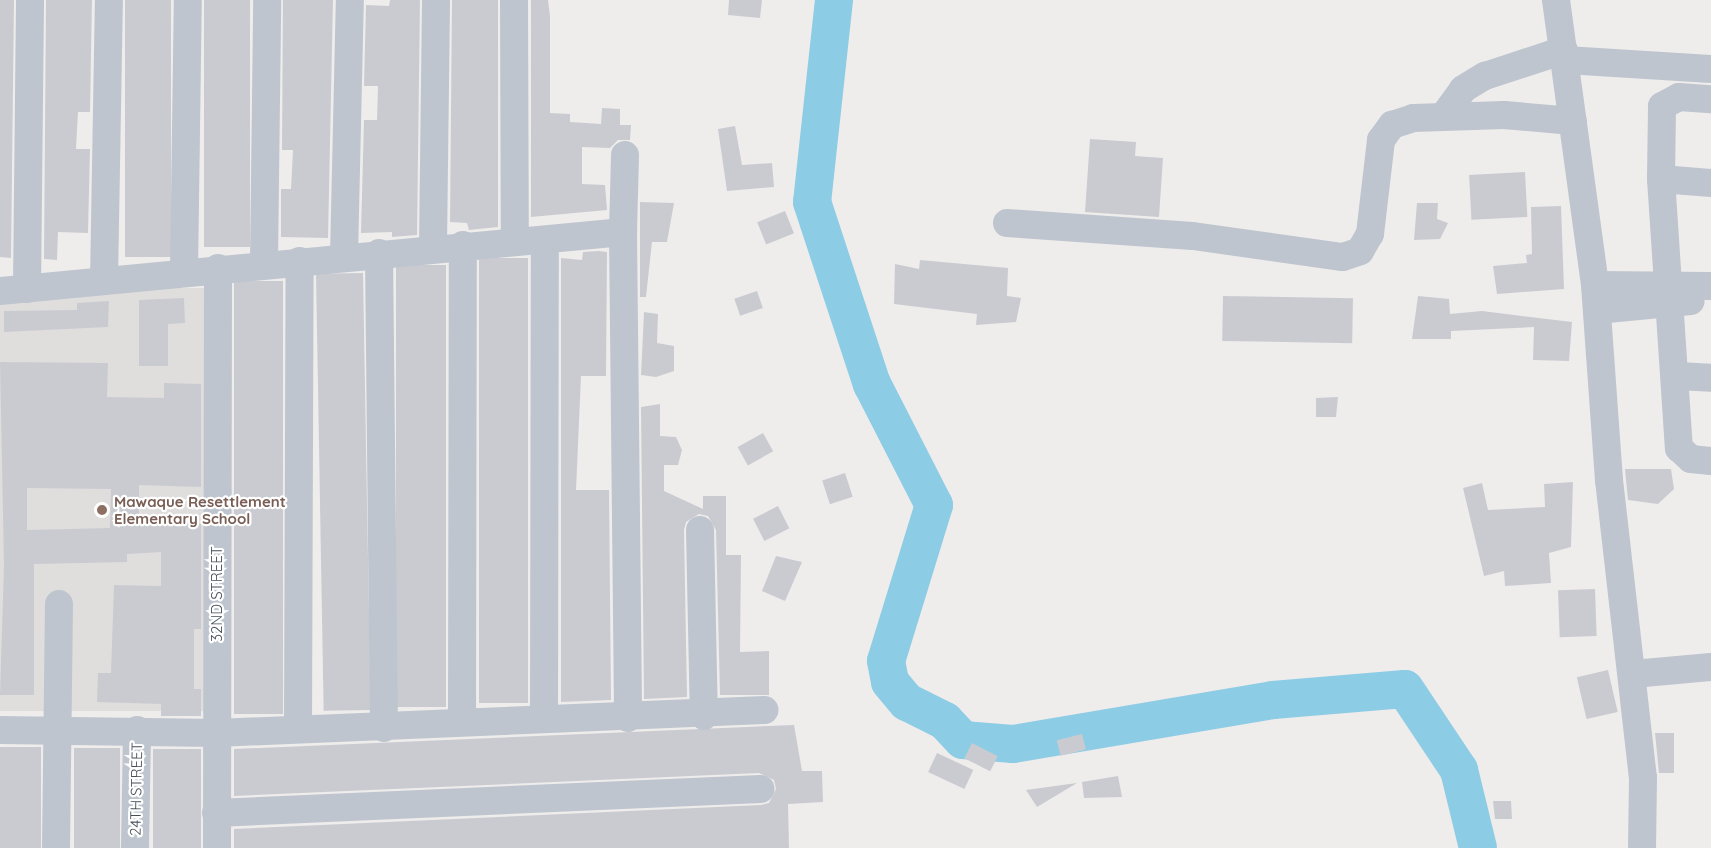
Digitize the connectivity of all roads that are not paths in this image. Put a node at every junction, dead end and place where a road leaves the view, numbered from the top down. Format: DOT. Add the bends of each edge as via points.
graph roads {
  1 [pos="30,0"];
  2 [pos="109,0"];
  3 [pos="188,0"];
  4 [pos="267,0"];
  5 [pos="350,0"];
  6 [pos="436,0"];
  7 [pos="514,0"];
  8 [pos="1556,0"];
  9 [pos="1565,55"];
  10 [pos="1711,69"];
  11 [pos="1711,99"];
  12 [pos="1443,117"];
  13 [pos="1573,121"];
  14 [pos="625,155"];
  15 [pos="1661,179"];
  16 [pos="1711,183"];
  17 [pos="1007,223"];
  18 [pos="622,232"];
  19 [pos="515,240"];
  20 [pos="546,240"];
  21 [pos="463,245"];
  22 [pos="433,247"];
  23 [pos="379,253"];
  24 [pos="344,257"];
  25 [pos="300,261"];
  26 [pos="264,263"];
  27 [pos="218,268"];
  28 [pos="184,273"];
  29 [pos="104,280"];
  30 [pos="1711,286"];
  31 [pos="14,290"];
  32 [pos="1672,292"];
  33 [pos="1596,297"];
  34 [pos="1711,302"];
  35 [pos="1678,376"];
  36 [pos="1711,378"];
  37 [pos="1711,461"];
  38 [pos="700,530"];
  39 [pos="59,604"];
  40 [pos="1711,667"];
  41 [pos="1633,674"];
  42 [pos="765,710"];
  43 [pos="704,716"];
  44 [pos="628,718"];
  45 [pos="544,719"];
  46 [pos="462,721"];
  47 [pos="298,726"];
  48 [pos="384,728"];
  49 [pos="0,730"];
  50 [pos="137,730"];
  51 [pos="57,731"];
  52 [pos="216,733"];
  53 [pos="760,789"];
  54 [pos="216,813"];
  55 [pos="56,848"];
  56 [pos="135,848"];
  57 [pos="217,848"];
  58 [pos="1642,848"];
  1 -- 31 [label="street"];
  2 -- 29 [label="street"];
  3 -- 28 [label="street"];
  4 -- 26 [label="street"];
  5 -- 24 [label="street"];
  6 -- 22 [label="street"];
  7 -- 19 [label="street"];
  8 -- 9 [label="street"];
  9 -- 10 [label="street"];
  9 -- 12 [label="street" via="1485,76 1463,88"];
  9 -- 13 [label="street"];
  11 -- 15 [label="street" via="1679,97 1662,106"];
  12 -- 13 [label="street"];
  12 -- 17 [label="street" via="1392,125 1381,140 1370,234 1360,251 1343,257 1192,236"];
  13 -- 33 [label="street"];
  14 -- 18 [label="street"];
  15 -- 16 [label="street"];
  15 -- 32 [label="street"];
  18 -- 20 [label="street"];
  18 -- 44 [label="street"];
  19 -- 20 [label="street"];
  19 -- 21 [label="street"];
  20 -- 45 [label="street"];
  21 -- 22 [label="street"];
  21 -- 46 [label="street"];
  22 -- 23 [label="street"];
  23 -- 24 [label="street"];
  23 -- 48 [label="street"];
  24 -- 25 [label="street"];
  25 -- 26 [label="street"];
  25 -- 47 [label="street"];
  26 -- 27 [label="street"];
  27 -- 28 [label="street"];
  27 -- 52 [label="street, 32ND STREET"];
  28 -- 29 [label="street"];
  29 -- 31 [label="street"];
  30 -- 32 [label="street"];
  32 -- 33 [label="street"];
  32 -- 34 [label="street"];
  32 -- 35 [label="street"];
  33 -- 41 [label="street" via="1609,480"];
  35 -- 36 [label="street"];
  35 -- 37 [label="street" via="1679,448 1691,459"];
  38 -- 43 [label="street"];
  39 -- 51 [label="street"];
  40 -- 41 [label="street"];
  41 -- 58 [label="street" via="1643,778"];
  42 -- 43 [label="street"];
  43 -- 44 [label="street"];
  44 -- 45 [label="street"];
  45 -- 46 [label="street"];
  46 -- 48 [label="street"];
  47 -- 48 [label="street"];
  47 -- 52 [label="street"];
  49 -- 51 [label="street"];
  50 -- 51 [label="street"];
  50 -- 52 [label="street"];
  50 -- 56 [label="street, 24TH STREET"];
  51 -- 55 [label="street"];
  52 -- 54 [label="street, 32ND STREET"];
  53 -- 54 [label="street"];
  54 -- 57 [label="street, 32ND STREET"];
}
